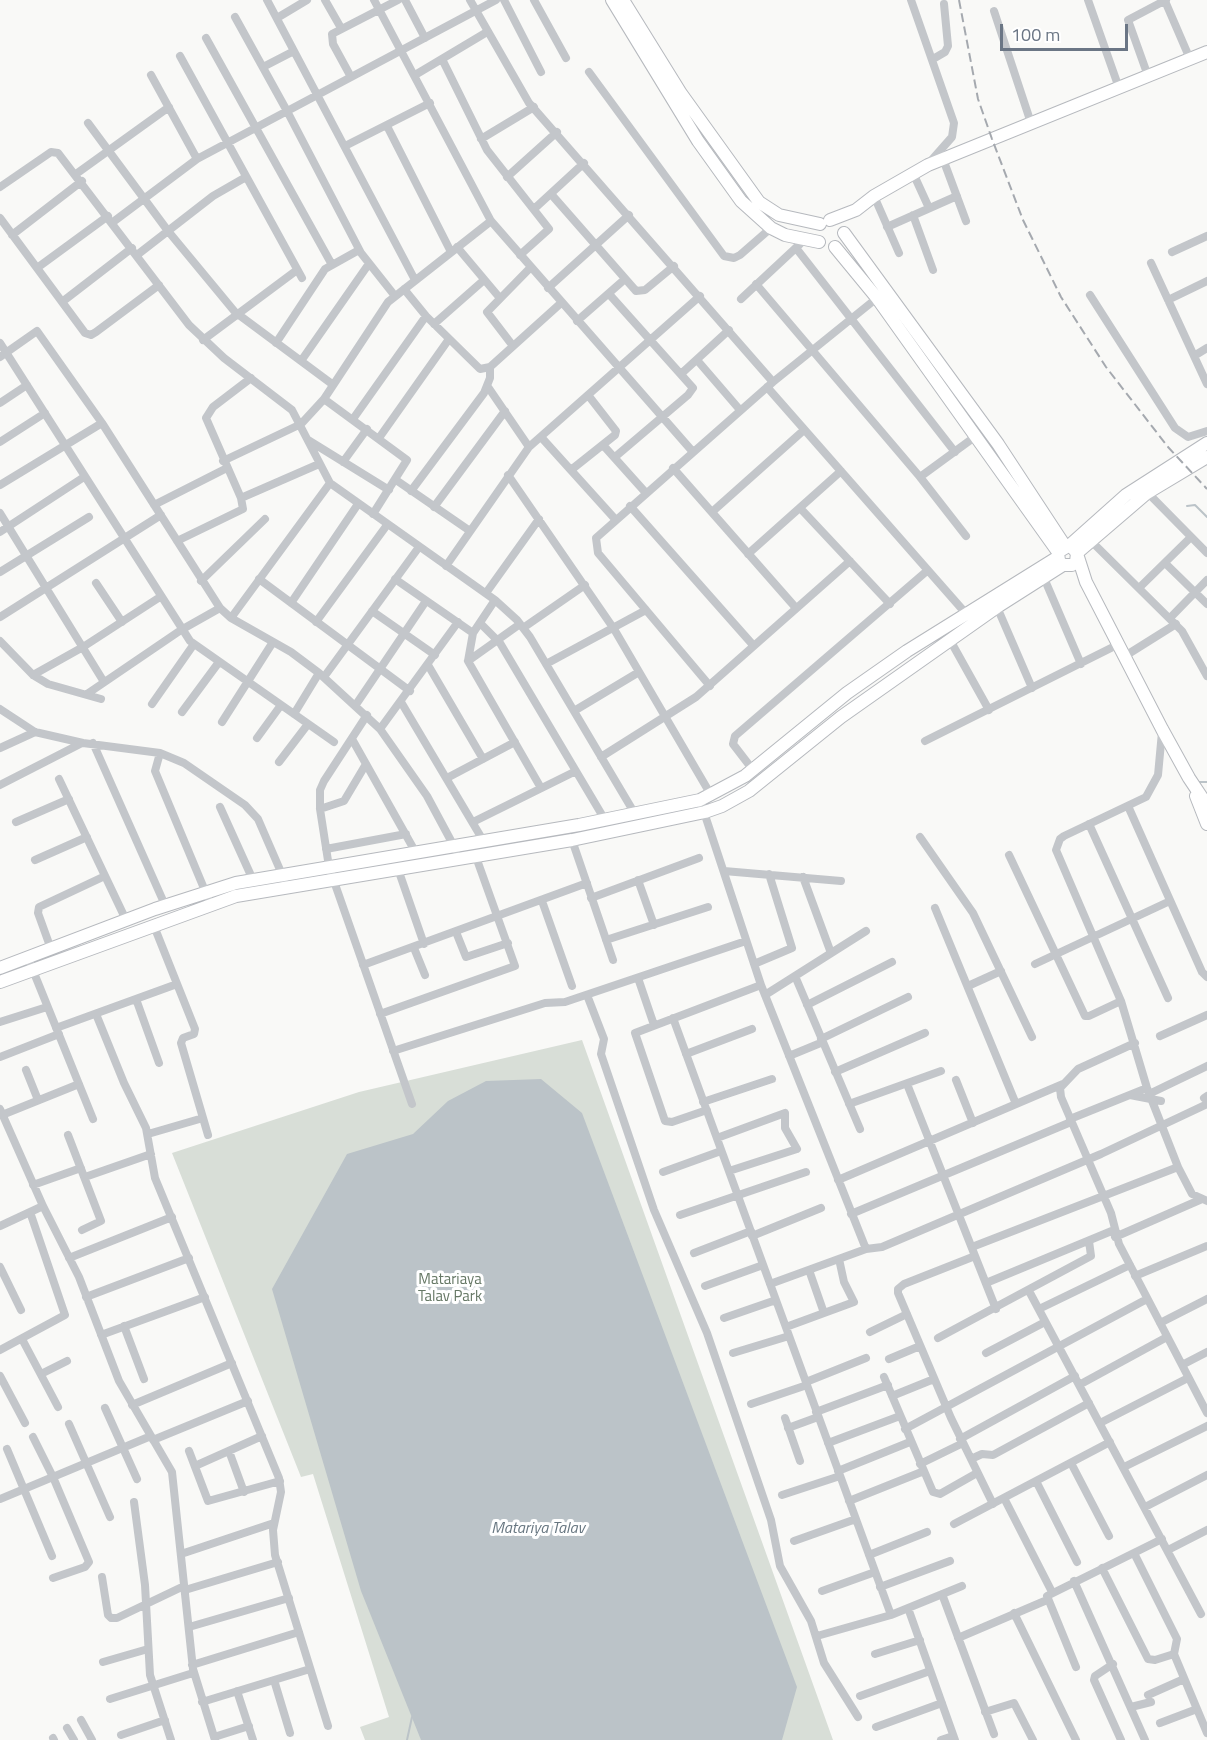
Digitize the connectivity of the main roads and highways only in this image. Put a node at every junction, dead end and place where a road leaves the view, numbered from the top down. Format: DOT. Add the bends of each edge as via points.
graph roads {
  1 [pos="612,0"];
  2 [pos="623,0"];
  3 [pos="1207,52"];
  4 [pos="856,210"];
  5 [pos="825,222"];
  6 [pos="844,231"];
  7 [pos="819,242"];
  8 [pos="835,247"];
  9 [pos="1207,443"];
  10 [pos="1207,457"];
  11 [pos="1143,489"];
  12 [pos="1067,555"];
  13 [pos="1189,778"];
  14 [pos="1207,805"];
  15 [pos="1207,824"];
  16 [pos="457,853"];
  17 [pos="331,873"];
  18 [pos="0,968"];
  19 [pos="0,982"];
  1 -- 7 [label="main road" via="698,141 741,201 771,228 800,244"];
  2 -- 5 [label="main road" via="680,92 759,202 779,215"];
  3 -- 4 [label="main road" via="928,165"];
  4 -- 5 [label="main road"];
  4 -- 6 [label="main road"];
  5 -- 6 [label="main road" via="838,222"];
  5 -- 7 [label="main road" via="816,234"];
  6 -- 8 [label="main road" via="842,242"];
  6 -- 12 [label="main road" via="998,444"];
  7 -- 8 [label="main road"];
  8 -- 12 [label="main road"];
  9 -- 11 [label="main road"];
  10 -- 11 [label="main road"];
  11 -- 12 [label="main road"];
  11 -- 12 [label="main road" via="1091,541"];
  12 -- 13 [label="main road" via="1086,582"];
  12 -- 16 [label="main road" via="966,613 847,693 753,770 706,797 484,842"];
  12 -- 16 [label="main road" via="1044,578 841,717 749,791 705,812 476,857"];
  13 -- 14 [label="main road"];
  13 -- 15 [label="main road"];
  16 -- 17 [label="main road" via="398,869"];
  16 -- 17 [label="main road" via="416,853"];
  17 -- 18 [label="main road" via="282,875 205,891"];
  17 -- 19 [label="main road" via="288,887 210,903"];
}
